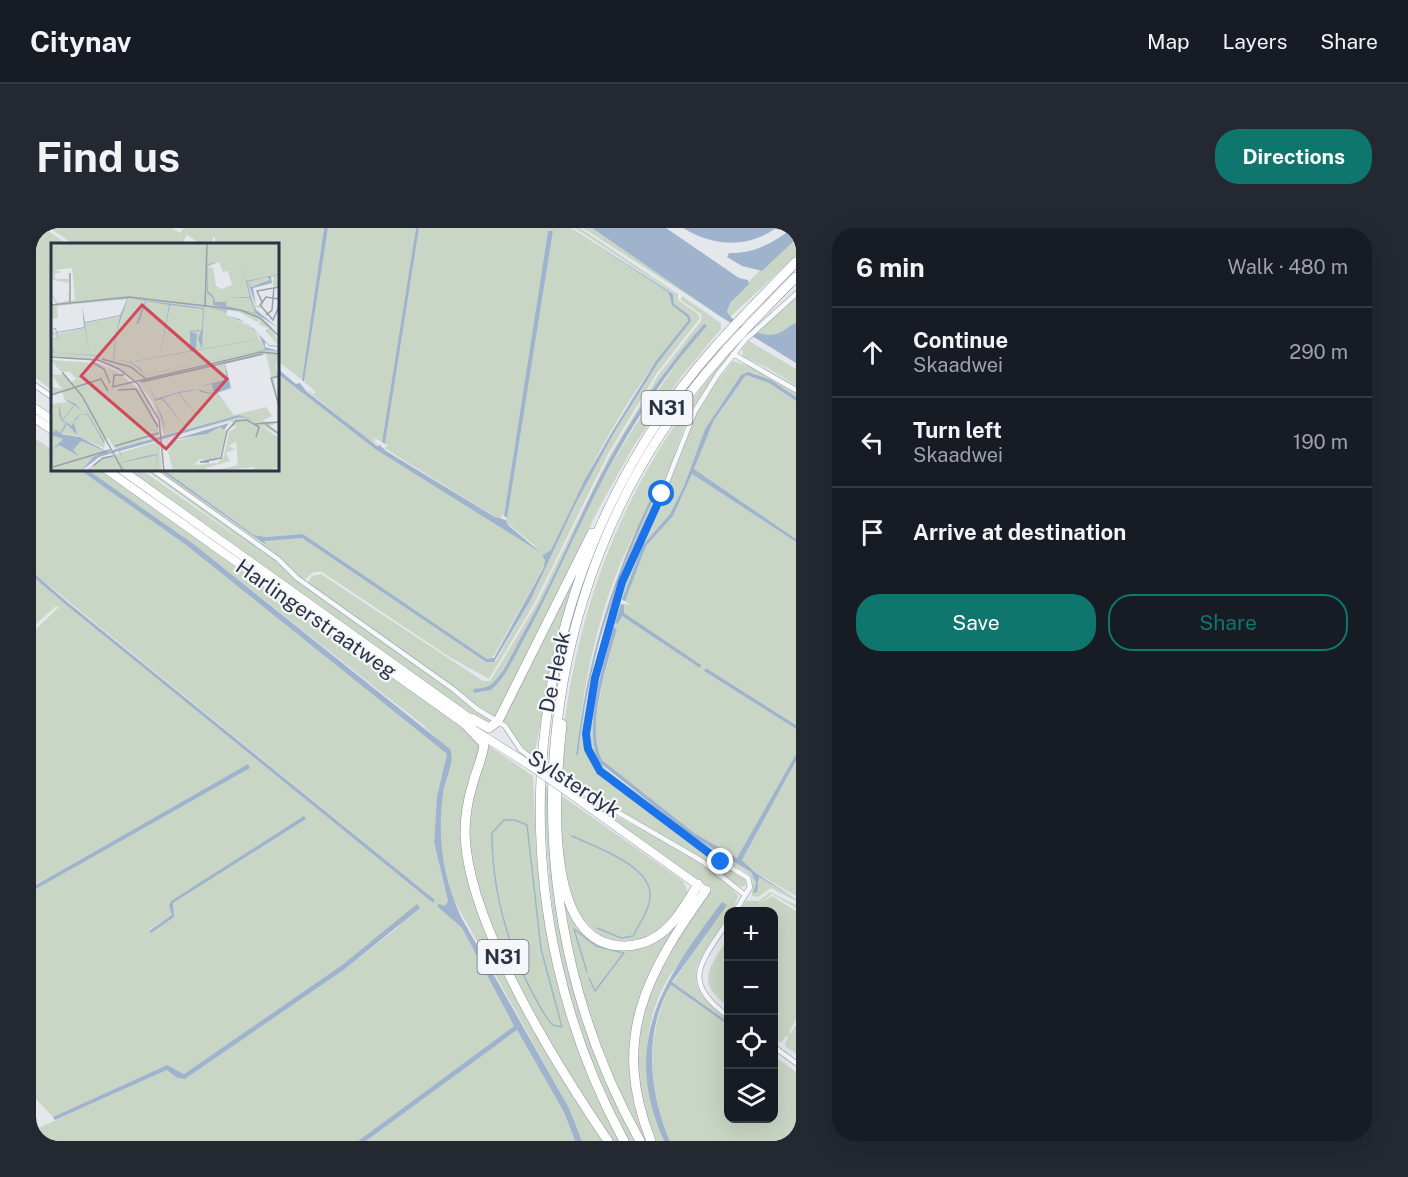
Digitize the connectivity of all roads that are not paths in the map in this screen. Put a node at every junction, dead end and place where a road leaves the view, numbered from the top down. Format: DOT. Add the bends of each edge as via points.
graph roads {
  1 [pos="796,262"];
  2 [pos="796,277"];
  3 [pos="796,294"];
  4 [pos="747,326"];
  5 [pos="738,335"];
  6 [pos="734,354"];
  7 [pos="36,386"];
  8 [pos="796,390"];
  9 [pos="51,396"];
  10 [pos="36,409"];
  11 [pos="36,418"];
  12 [pos="51,419"];
  13 [pos="51,429"];
  14 [pos="108,471"];
  15 [pos="123,471"];
  16 [pos="154,471"];
  17 [pos="615,493"];
  18 [pos="570,645"];
  19 [pos="498,721"];
  20 [pos="469,722"];
  21 [pos="529,760"];
  22 [pos="569,788"];
  23 [pos="702,887"];
  24 [pos="745,896"];
  25 [pos="738,907"];
  26 [pos="724,929"];
  27 [pos="728,1015"];
  28 [pos="778,1050"];
  29 [pos="796,1063"];
  30 [pos="608,1141"];
  31 [pos="624,1141"];
  32 [pos="640,1141"];
  33 [pos="651,1141"];
  1 -- 4 [label="highway, De Heak / N31"];
  2 -- 4 [label="highway, De Heak / N31"];
  3 -- 4 [label="street"];
  4 -- 5 [label="highway, De Heak / N31"];
  5 -- 6 [label="street"];
  5 -- 17 [label="highway, De Heak / N31" via="669,405"];
  5 -- 18 [label="highway, De Heak / N31" via="696,385 642,464 602,548"];
  6 -- 8 [label="street"];
  6 -- 24 [label="street" via="695,411 668,482 622,582 604,639 586,734 588,749 600,771 707,853 746,875 750,884"];
  7 -- 9 [label="street"];
  10 -- 12 [label="main road"];
  11 -- 13 [label="main road"];
  14 -- 20 [label="main road, Harlingerstraatweg"];
  15 -- 20 [label="main road, Harlingerstraatweg"];
  16 -- 19 [label="street, Sylsterdyk"];
  17 -- 19 [label="highway, N31" via="579,555"];
  17 -- 31 [label="highway, De Heak / N31" via="583,567 561,637 545,721 540,794 544,884 552,940 594,1078"];
  18 -- 23 [label="highway, N31" via="557,800 562,875 573,914 588,933 602,942 638,944 659,936"];
  18 -- 32 [label="highway, De Heak / N31" via="552,751 556,888 568,957 590,1030 618,1101"];
  19 -- 20 [label="highway" via="489,728"];
  19 -- 21 [label="street, Sylsterdyk" via="509,730"];
  20 -- 21 [label="main road, Harlingerstraatweg"];
  20 -- 30 [label="highway, N31" via="484,744 468,802 465,830 468,866 478,901 534,1020"];
  21 -- 22 [label="main road, Harlingerstraatweg, bridge"];
  22 -- 23 [label="main road, Harlingerstraatweg"];
  22 -- 24 [label="street, Sylsterdyk" via="702,861"];
  23 -- 33 [label="highway" via="662,955 637,1019 636,1087"];
  24 -- 25 [label="street"];
  26 -- 27 [label="street" via="699,975 702,994"];
  28 -- 29 [label="street"];
}
